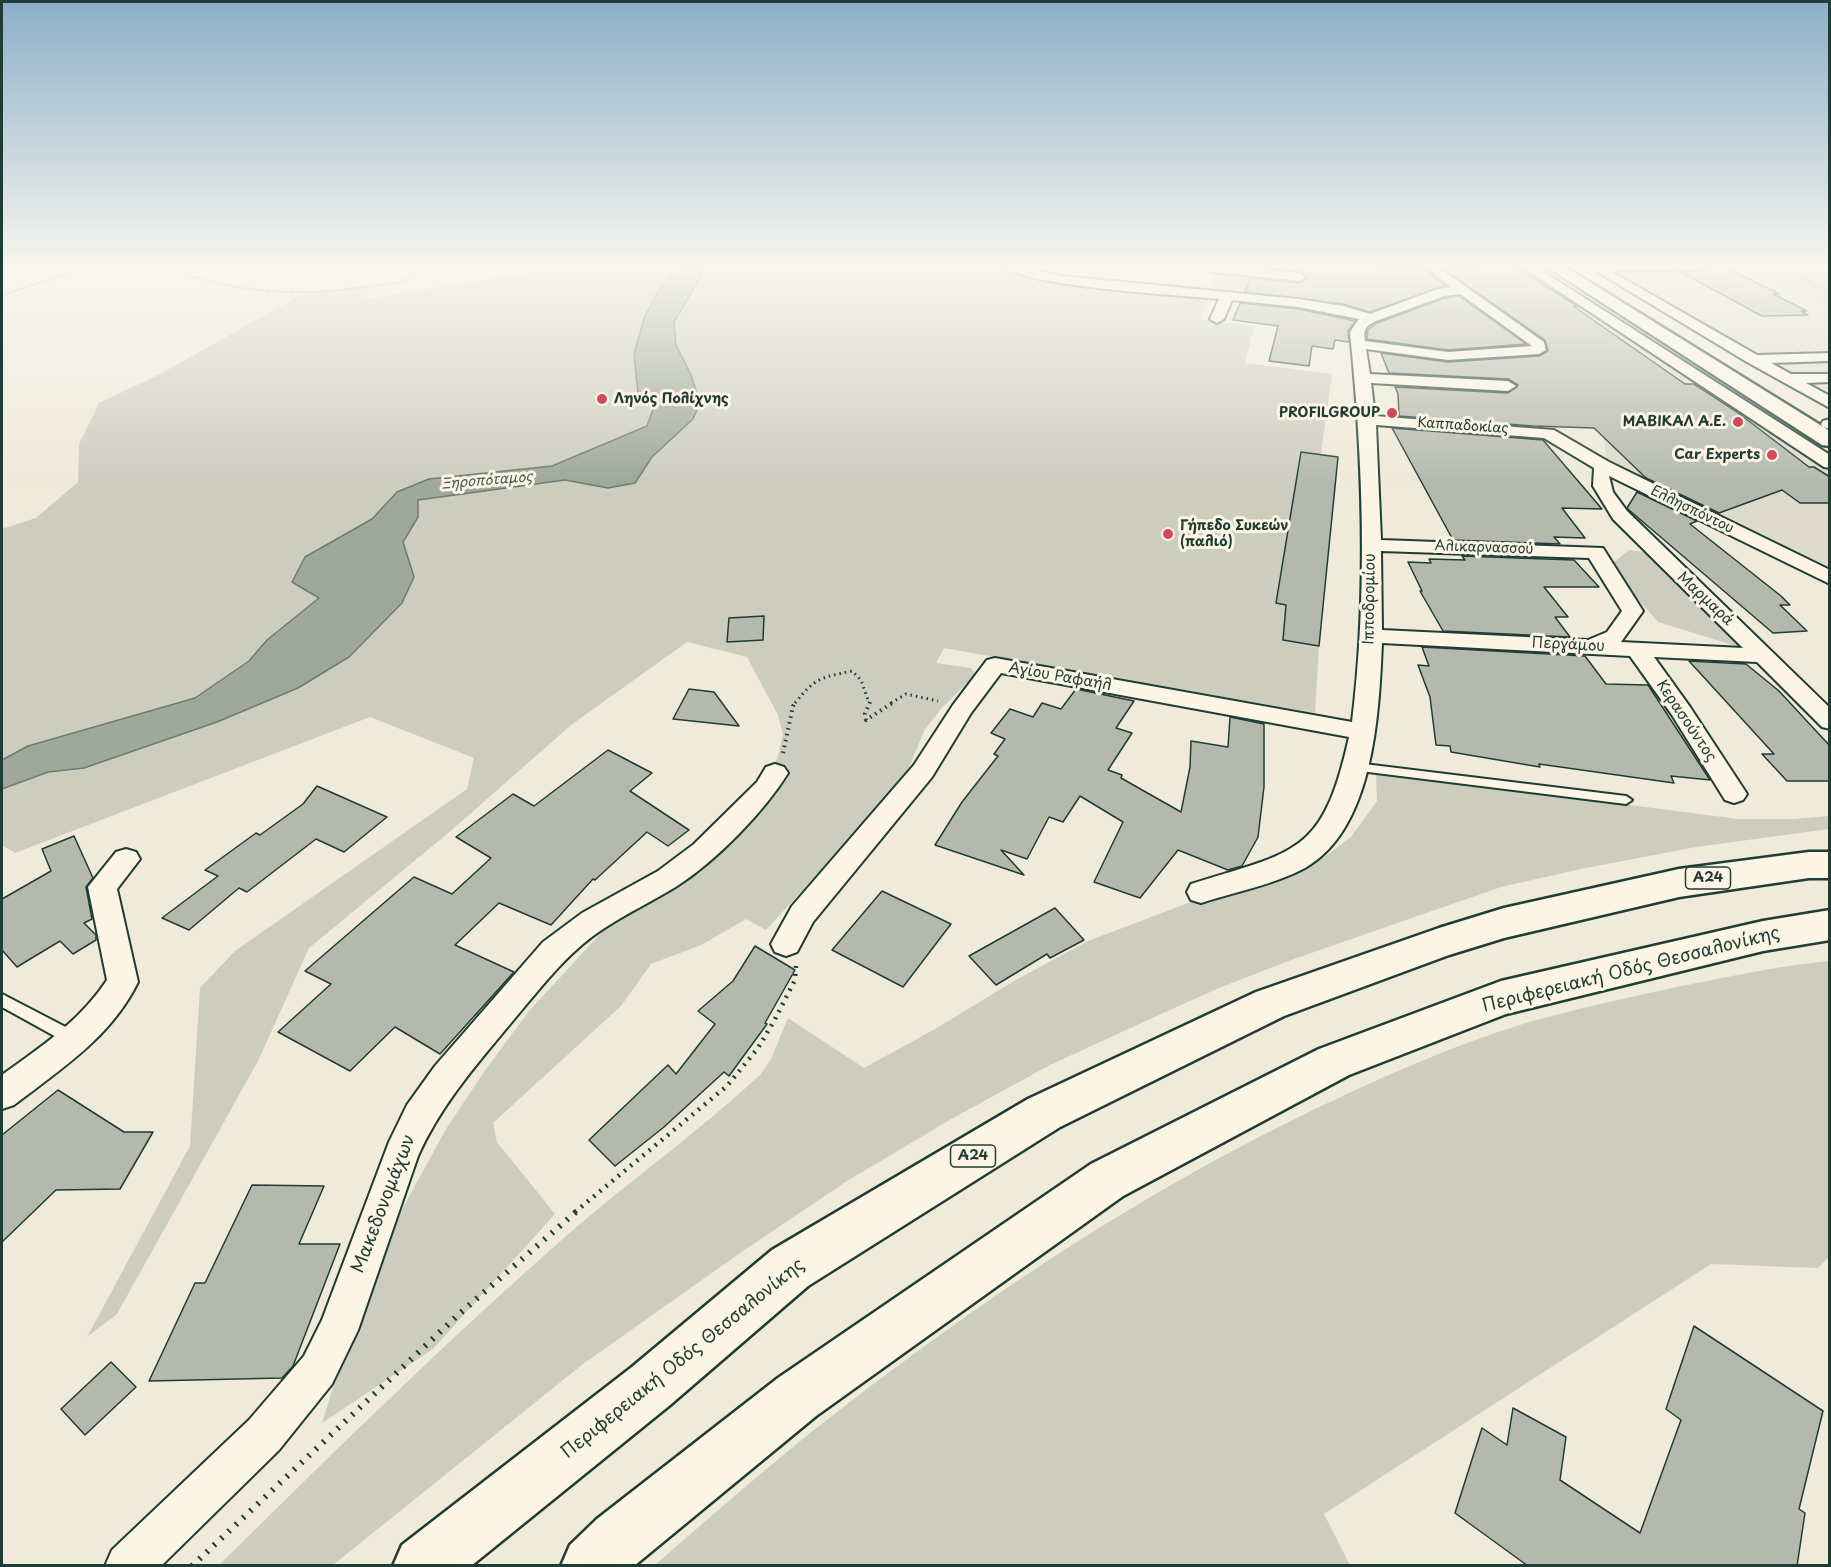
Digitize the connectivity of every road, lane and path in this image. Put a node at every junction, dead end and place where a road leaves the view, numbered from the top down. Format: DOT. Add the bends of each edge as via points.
graph roads {
  1 [pos="1358,338"];
  2 [pos="1530,338"];
  3 [pos="1638,338"];
  4 [pos="1668,338"];
  5 [pos="1689,338"];
  6 [pos="1717,338"];
  7 [pos="1358,344"];
  8 [pos="1830,357"];
  9 [pos="1752,359"];
  10 [pos="1363,378"];
  11 [pos="1830,378"];
  12 [pos="1787,379"];
  13 [pos="1508,386"];
  14 [pos="1830,403"];
  15 [pos="1368,420"];
  16 [pos="1829,424"];
  17 [pos="1557,437"];
  18 [pos="1830,440"];
  19 [pos="1830,463"];
  20 [pos="1603,466"];
  21 [pos="1371,545"];
  22 [pos="1830,578"];
  23 [pos="1370,636"];
  24 [pos="1594,646"];
  25 [pos="1636,648"];
  26 [pos="1765,656"];
  27 [pos="961,710"];
  28 [pos="1830,722"];
  29 [pos="1363,732"];
  30 [pos="1356,767"];
  31 [pos="775,772"];
  32 [pos="1734,794"];
  33 [pos="1626,800"];
  34 [pos="126,859"];
  35 [pos="1823,862"];
  36 [pos="1201,892"];
  37 [pos="1830,925"];
  38 [pos="786,944"];
  39 [pos="1830,946"];
  40 [pos="1711,949"];
  41 [pos="2,1000"];
  42 [pos="75,1040"];
  43 [pos="2,1095"];
  44 [pos="128,1566"];
  45 [pos="192,1566"];
  46 [pos="423,1566"];
  47 [pos="591,1566"];
  1 -- 7 [label="street"];
  2 -- 7 [label="street" via="1539,350 1488,355 1448,356"];
  3 -- 19 [label="street"];
  4 -- 18 [label="main road"];
  5 -- 16 [label="main road"];
  6 -- 9 [label="street"];
  7 -- 10 [label="street, Ιπποδρομίου"];
  8 -- 9 [label="street"];
  9 -- 12 [label="street"];
  10 -- 13 [label="street"];
  10 -- 15 [label="street, Ιπποδρομίου"];
  11 -- 12 [label="street"];
  12 -- 14 [label="street"];
  15 -- 17 [label="street, Καππαδοκίας" via="1533,431"];
  15 -- 21 [label="street, Ιπποδρομίου"];
  17 -- 20 [label="street, Ελλησπόντου"];
  20 -- 22 [label="street, Ελλησπόντου"];
  20 -- 26 [label="street, Μαρμαρά" via="1600,472 1605,493 1620,515"];
  21 -- 23 [label="street, Ιπποδρομίου"];
  21 -- 24 [label="street, Αλικαρνασσού" via="1596,552 1633,611 1615,637"];
  23 -- 24 [label="street, Περγάμου"];
  23 -- 29 [label="street, Ιπποδρομίου"];
  24 -- 25 [label="street, Περγάμου"];
  25 -- 26 [label="street, Περγάμου"];
  25 -- 32 [label="street, Κερασούντος"];
  26 -- 28 [label="street, Μαρμαρά"];
  27 -- 29 [label="street, Αγίου Ραφαήλ" via="995,665"];
  27 -- 31 [label="path" via="906,694 866,720 870,701 852,670 844,670 811,683 793,706 785,749"];
  27 -- 38 [label="street, Αγίου Ραφαήλ" via="923,771 802,914"];
  29 -- 30 [label="street, Ιπποδρομίου"];
  30 -- 33 [label="lane"];
  30 -- 36 [label="street, Ιπποδρομίου" via="1335,821 1317,845 1285,865"];
  31 -- 44 [label="street, Μακεδονομάχων" via="766,788 704,851 560,945 453,1069 410,1132 338,1330 318,1370 264,1435"];
  34 -- 42 [label="street" via="102,887 123,982 106,1008"];
  35 -- 46 [label="main road, Περιφερειακή Οδός Θεσσαλονίκης / Α24" via="1679,883 1504,923 1438,943 1270,1004 1044,1113 790,1268 642,1394"];
  37 -- 40 [label="main road, Περιφερειακή Οδός Θεσσαλονίκης"];
  38 -- 45 [label="path" via="795,963 795,980 758,1048 727,1086 626,1168 458,1315"];
  39 -- 40 [label="main road"];
  40 -- 47 [label="main road, Περιφερειακή Οδός Θεσσαλονίκης" via="1501,998 1334,1062 1107,1179 797,1397"];
  41 -- 42 [label="lane"];
  42 -- 43 [label="street"];
}
